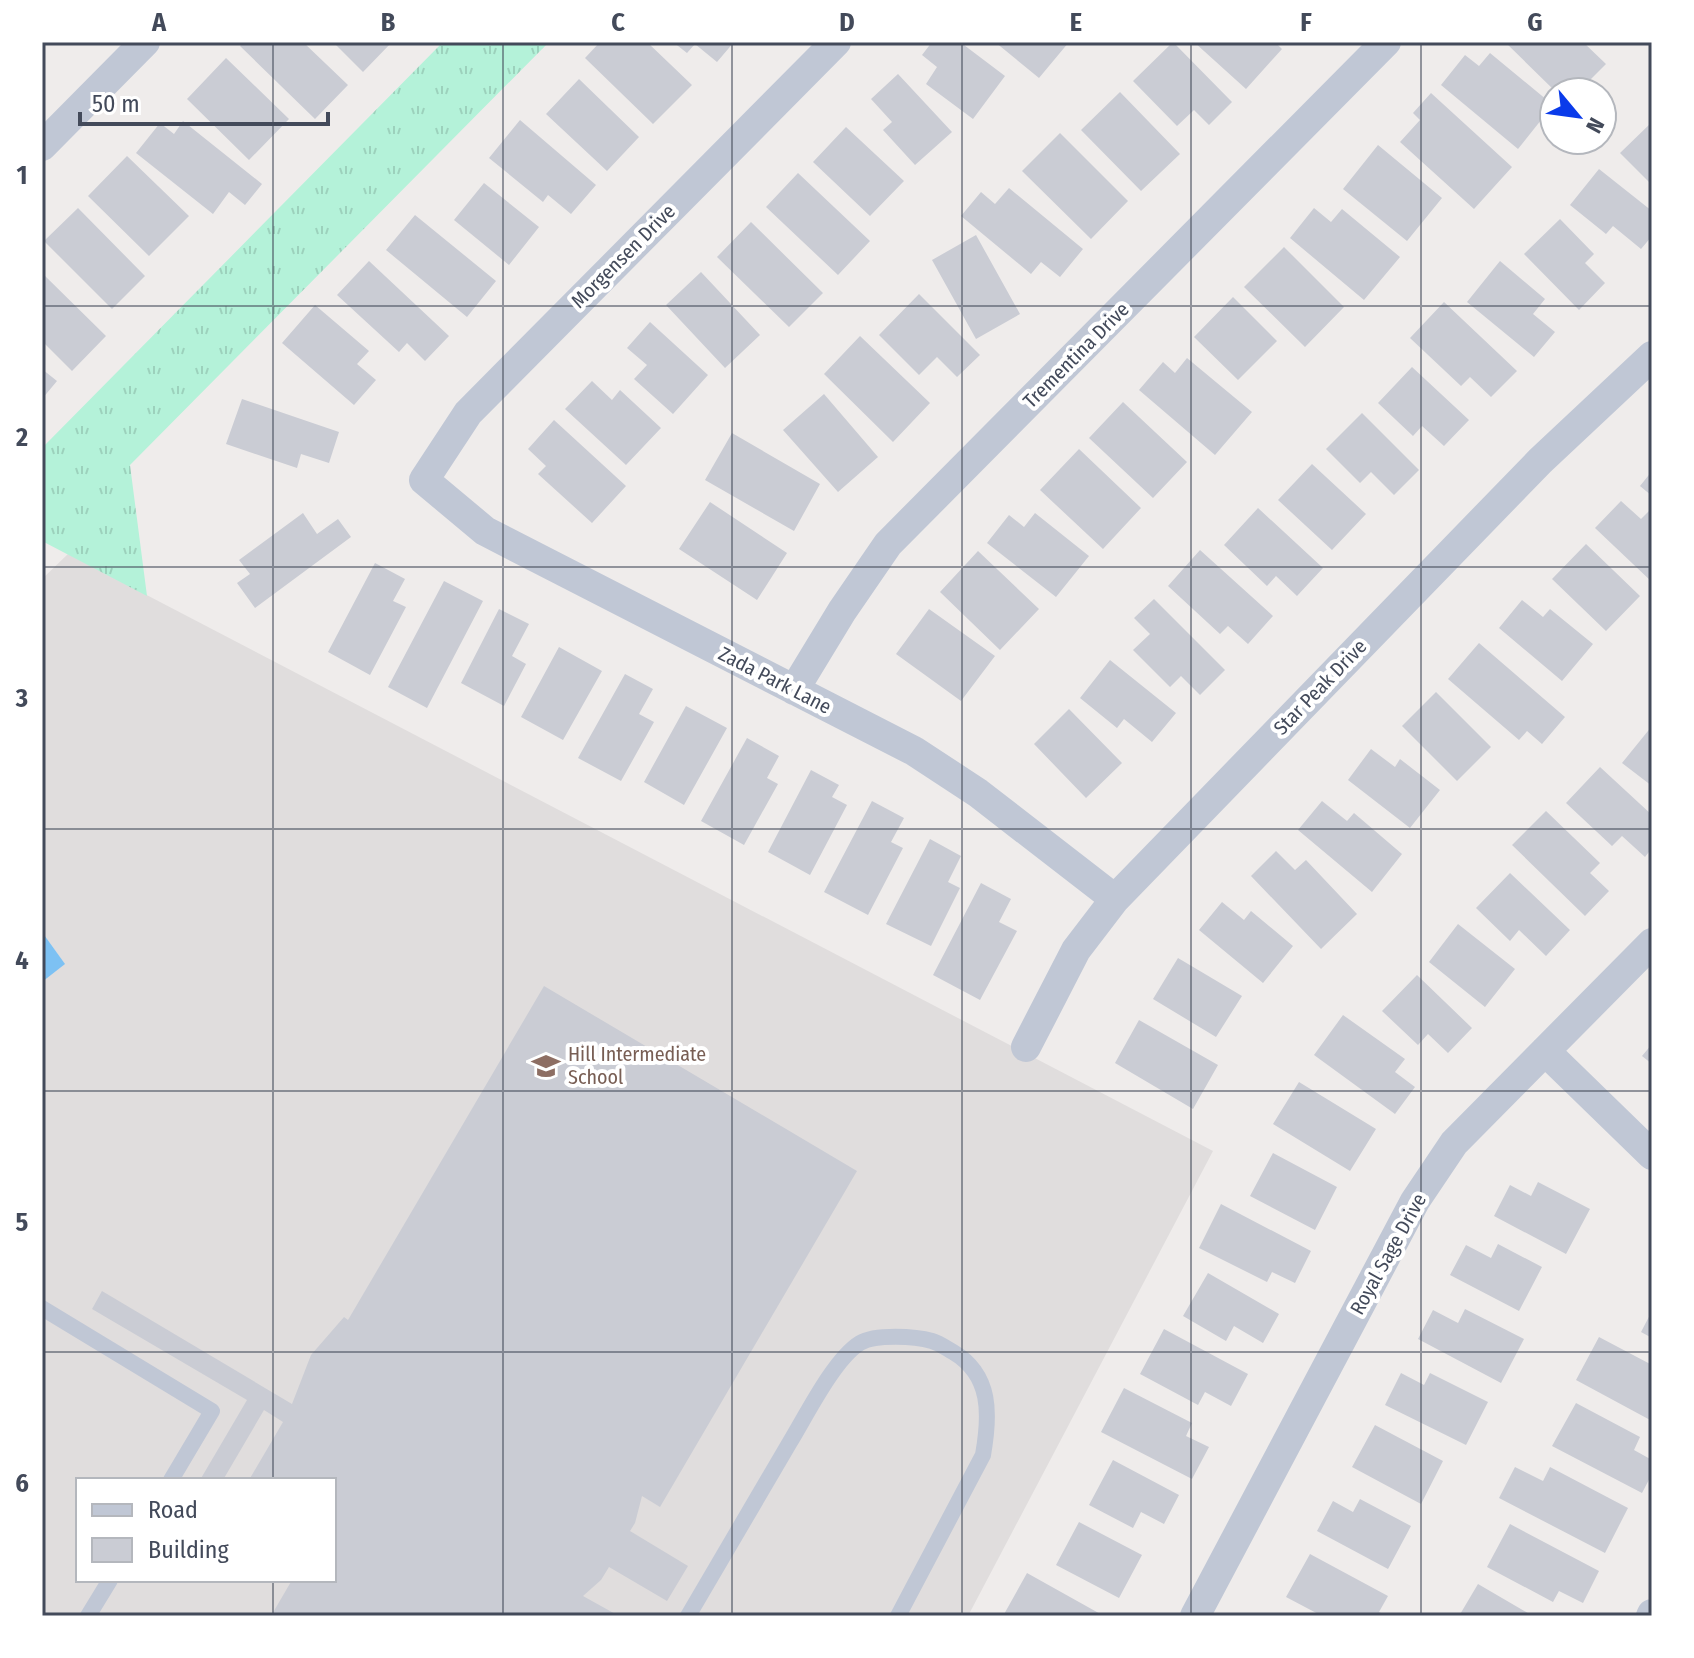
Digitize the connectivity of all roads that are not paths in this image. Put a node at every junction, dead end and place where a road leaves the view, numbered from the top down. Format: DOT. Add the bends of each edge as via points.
graph roads {
  1 [pos="145,42"];
  2 [pos="836,42"];
  3 [pos="1386,42"];
  4 [pos="42,146"];
  5 [pos="1652,356"];
  6 [pos="424,480"];
  7 [pos="794,690"];
  8 [pos="1115,899"];
  9 [pos="1652,943"];
  10 [pos="1026,1047"];
  11 [pos="1545,1051"];
  12 [pos="1652,1155"];
  13 [pos="42,1308"];
  14 [pos="172,1478"];
  15 [pos="109,1582"];
  16 [pos="88,1616"];
  17 [pos="688,1616"];
  18 [pos="898,1616"];
  19 [pos="1195,1616"];
  1 -- 4 [label="street"];
  2 -- 6 [label="street, Morgensen Drive" via="468,413"];
  3 -- 7 [label="street, Trementina Drive" via="888,544"];
  5 -- 8 [label="street, Star Peak Drive" via="1540,461"];
  6 -- 7 [label="street, Zada Park Lane" via="485,531"];
  7 -- 8 [label="street, Zada Park Lane" via="914,751 978,793"];
  8 -- 10 [label="street, Star Peak Drive" via="1076,950"];
  9 -- 11 [label="street, Royal Sage Drive"];
  11 -- 12 [label="street"];
  11 -- 19 [label="street, Royal Sage Drive" via="1454,1143 1415,1201"];
  13 -- 14 [label="lane" via="212,1411"];
  15 -- 16 [label="lane"];
  17 -- 18 [label="lane" via="842,1359 861,1342 899,1336 934,1341 963,1358 979,1377 987,1399 988,1427 983,1455"];
}
